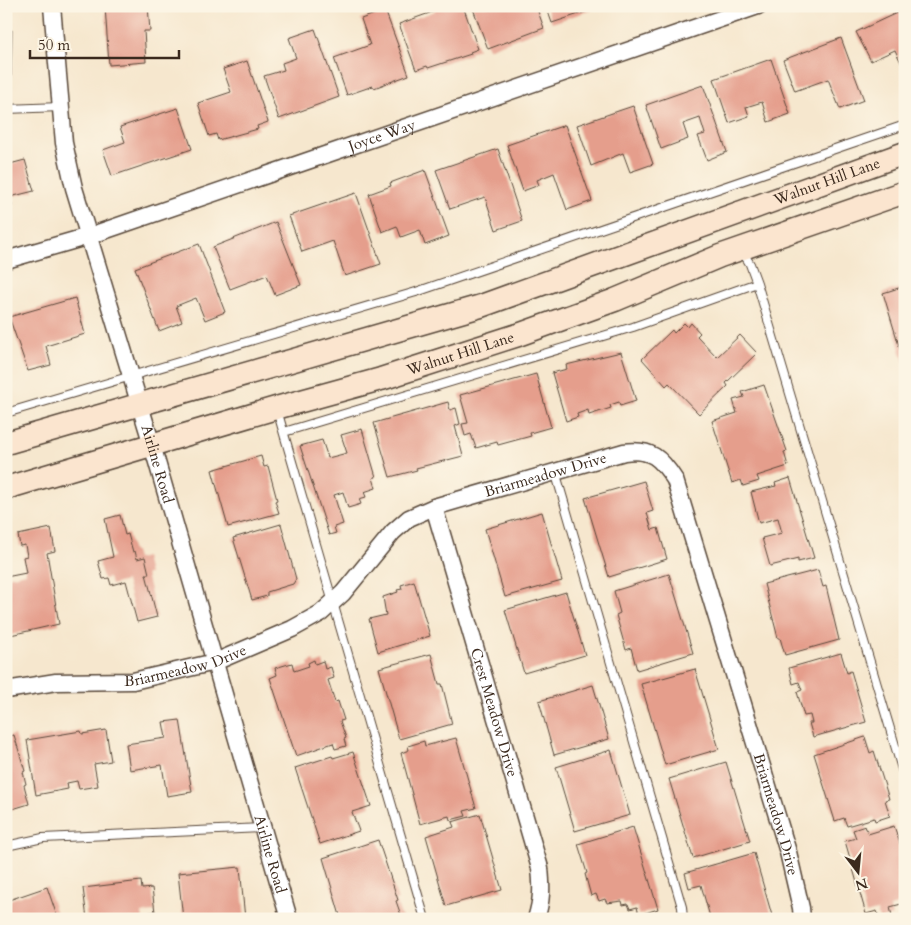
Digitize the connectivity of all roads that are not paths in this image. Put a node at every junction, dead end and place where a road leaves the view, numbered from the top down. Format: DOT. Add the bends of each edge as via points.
graph roads {
  1 [pos="52,6"];
  2 [pos="758,6"];
  3 [pos="61,107"];
  4 [pos="6,109"];
  5 [pos="905,125"];
  6 [pos="905,153"];
  7 [pos="905,192"];
  8 [pos="89,236"];
  9 [pos="741,249"];
  10 [pos="6,260"];
  11 [pos="757,283"];
  12 [pos="132,377"];
  13 [pos="140,404"];
  14 [pos="276,408"];
  15 [pos="6,413"];
  16 [pos="284,432"];
  17 [pos="6,443"];
  18 [pos="152,445"];
  19 [pos="556,472"];
  20 [pos="6,488"];
  21 [pos="434,507"];
  22 [pos="332,602"];
  23 [pos="215,662"];
  24 [pos="6,690"];
  25 [pos="905,779"];
  26 [pos="263,828"];
  27 [pos="6,846"];
  28 [pos="289,919"];
  29 [pos="425,919"];
  30 [pos="536,919"];
  31 [pos="682,919"];
  32 [pos="802,919"];
  1 -- 3 [label="street, Airline Road"];
  2 -- 8 [label="street, Joyce Way"];
  3 -- 4 [label="lane"];
  3 -- 8 [label="street, Airline Road" via="64,143"];
  5 -- 12 [label="lane" via="416,292"];
  6 -- 13 [label="main road, Walnut Hill Lane" via="481,306"];
  7 -- 9 [label="main road, Walnut Hill Lane"];
  8 -- 10 [label="street, Joyce Way"];
  8 -- 12 [label="street, Airline Road"];
  9 -- 11 [label="lane"];
  9 -- 14 [label="main road, Walnut Hill Lane" via="518,335 381,379"];
  11 -- 16 [label="lane" via="633,327"];
  11 -- 25 [label="lane"];
  12 -- 13 [label="street, Airline Road"];
  12 -- 15 [label="lane"];
  13 -- 17 [label="main road, Walnut Hill Lane"];
  13 -- 18 [label="street, Airline Road"];
  14 -- 16 [label="lane"];
  14 -- 18 [label="main road, Walnut Hill Lane"];
  16 -- 22 [label="lane"];
  18 -- 20 [label="main road, Walnut Hill Lane"];
  18 -- 23 [label="street, Airline Road"];
  19 -- 21 [label="street, Briarmeadow Drive"];
  19 -- 31 [label="lane" via="679,898"];
  19 -- 32 [label="street, Briarmeadow Drive" via="636,451 659,458 675,480 788,852"];
  21 -- 22 [label="street, Briarmeadow Drive" via="409,518 392,532"];
  21 -- 30 [label="street, Crest Meadow Drive" via="540,868 542,902"];
  22 -- 23 [label="street, Briarmeadow Drive" via="321,613 292,629"];
  22 -- 29 [label="lane"];
  23 -- 24 [label="street, Briarmeadow Drive" via="133,681 56,682"];
  23 -- 26 [label="street, Airline Road"];
  26 -- 27 [label="lane" via="43,838"];
  26 -- 28 [label="street, Airline Road"];
}
